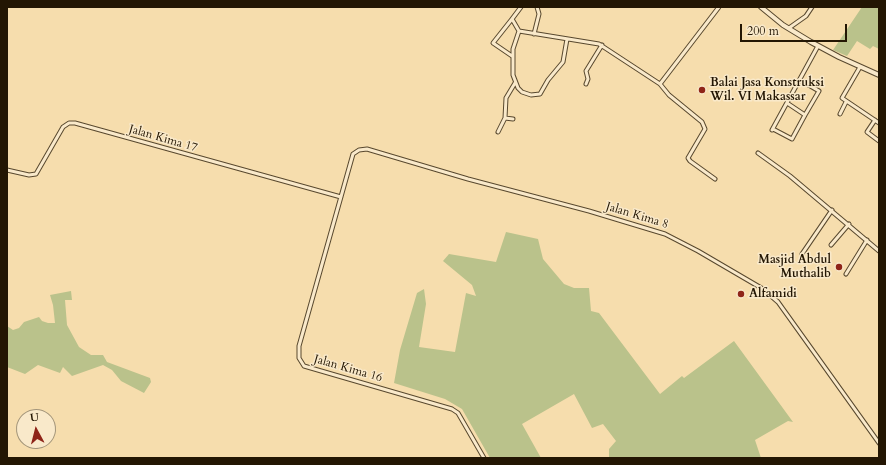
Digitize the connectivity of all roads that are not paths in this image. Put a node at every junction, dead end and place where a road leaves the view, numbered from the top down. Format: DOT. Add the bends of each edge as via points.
graph roads {
  1 [pos="521,7"];
  2 [pos="537,7"];
  3 [pos="719,7"];
  4 [pos="761,7"];
  5 [pos="812,7"];
  6 [pos="512,19"];
  7 [pos="789,28"];
  8 [pos="519,31"];
  9 [pos="534,34"];
  10 [pos="567,39"];
  11 [pos="602,45"];
  12 [pos="818,46"];
  13 [pos="512,56"];
  14 [pos="860,67"];
  15 [pos="879,75"];
  16 [pos="800,80"];
  17 [pos="515,83"];
  18 [pos="586,84"];
  19 [pos="660,84"];
  20 [pos="846,102"];
  21 [pos="787,103"];
  22 [pos="840,114"];
  23 [pos="805,115"];
  24 [pos="505,118"];
  25 [pos="513,119"];
  26 [pos="875,120"];
  27 [pos="879,123"];
  28 [pos="498,132"];
  29 [pos="879,141"];
  30 [pos="758,153"];
  31 [pos="7,170"];
  32 [pos="716,179"];
  33 [pos="341,197"];
  34 [pos="832,210"];
  35 [pos="848,224"];
  36 [pos="867,240"];
  37 [pos="831,245"];
  38 [pos="879,251"];
  39 [pos="802,254"];
  40 [pos="846,274"];
  41 [pos="879,443"];
  42 [pos="484,458"];
  1 -- 6 [label="street"];
  2 -- 9 [label="street" via="539,14"];
  3 -- 19 [label="street"];
  4 -- 7 [label="street"];
  5 -- 7 [label="street" via="804,18"];
  6 -- 8 [label="street"];
  6 -- 13 [label="street" via="494,43"];
  7 -- 12 [label="street"];
  8 -- 9 [label="street"];
  8 -- 13 [label="street"];
  9 -- 10 [label="street"];
  10 -- 11 [label="street"];
  10 -- 17 [label="street" via="563,62 540,94 522,92"];
  11 -- 18 [label="street" via="586,71"];
  11 -- 19 [label="street"];
  12 -- 14 [label="street"];
  12 -- 16 [label="street"];
  13 -- 17 [label="street"];
  14 -- 15 [label="street"];
  14 -- 20 [label="street" via="842,96"];
  16 -- 21 [label="street"];
  16 -- 23 [label="street" via="819,91"];
  17 -- 24 [label="street" via="508,91 505,101"];
  19 -- 32 [label="street" via="670,96 702,122 705,129 688,158"];
  20 -- 22 [label="street"];
  20 -- 26 [label="street"];
  21 -- 23 [label="street"];
  21 -- 23 [label="street" via="772,130 792,139"];
  24 -- 25 [label="street"];
  24 -- 28 [label="street"];
  26 -- 27 [label="street"];
  26 -- 29 [label="street" via="867,132"];
  30 -- 34 [label="street"];
  31 -- 33 [label="street, Jalan Kima 17" via="36,174 63,127 75,123"];
  33 -- 41 [label="street, Jalan Kima 8" via="353,154 367,148 670,236 722,264 776,299"];
  33 -- 42 [label="street, Jalan Kima 16" via="299,346 300,361 304,366 452,409 458,413"];
  34 -- 35 [label="street"];
  34 -- 39 [label="street"];
  35 -- 36 [label="street"];
  35 -- 37 [label="street"];
  36 -- 38 [label="street"];
  36 -- 40 [label="street"];
}
